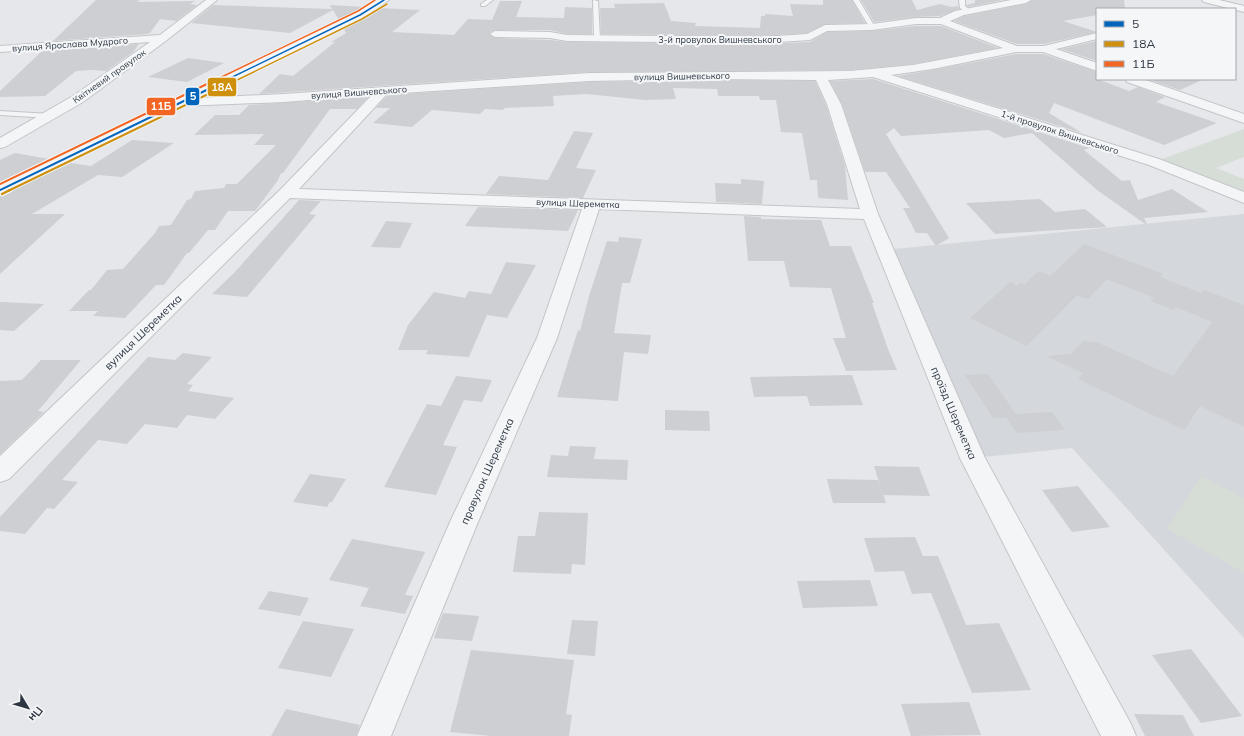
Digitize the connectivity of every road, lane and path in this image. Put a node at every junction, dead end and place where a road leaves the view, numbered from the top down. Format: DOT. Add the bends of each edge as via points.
graph roads {
  1 [pos="212,0"];
  2 [pos="384,0"];
  3 [pos="490,0"];
  4 [pos="856,0"];
  5 [pos="962,0"];
  6 [pos="1026,0"];
  7 [pos="1207,0"];
  8 [pos="595,1"];
  9 [pos="483,5"];
  10 [pos="1233,7"];
  11 [pos="1228,8"];
  12 [pos="1244,10"];
  13 [pos="968,11"];
  14 [pos="942,21"];
  15 [pos="872,27"];
  16 [pos="495,34"];
  17 [pos="1096,36"];
  18 [pos="163,38"];
  19 [pos="598,38"];
  20 [pos="1044,48"];
  21 [pos="0,49"];
  22 [pos="1016,49"];
  23 [pos="1096,67"];
  24 [pos="874,73"];
  25 [pos="820,76"];
  26 [pos="1134,80"];
  27 [pos="384,90"];
  28 [pos="182,102"];
  29 [pos="0,113"];
  30 [pos="50,116"];
  31 [pos="1244,119"];
  32 [pos="0,144"];
  33 [pos="0,190"];
  34 [pos="286,193"];
  35 [pos="1244,198"];
  36 [pos="592,204"];
  37 [pos="870,214"];
  38 [pos="0,472"];
  39 [pos="374,736"];
  40 [pos="1119,736"];
  1 -- 18 [label="street, Квітневий провулок"];
  2 -- 28 [label="street" via="360,15"];
  3 -- 9 [label="lane"];
  4 -- 15 [label="lane"];
  5 -- 13 [label="lane" via="962,7"];
  6 -- 13 [label="street"];
  7 -- 10 [label="street"];
  8 -- 19 [label="lane"];
  10 -- 11 [label="street"];
  10 -- 12 [label="street"];
  13 -- 14 [label="street" via="952,14"];
  14 -- 15 [label="street, 3-й провулок Вишневського" via="920,20"];
  14 -- 22 [label="street"];
  15 -- 19 [label="street, 3-й провулок Вишневського" via="825,28 805,38 762,40"];
  16 -- 19 [label="street, 3-й провулок Вишневського" via="550,34 567,38"];
  17 -- 20 [label="street"];
  18 -- 21 [label="street, вулиця Ярослава Мудрого"];
  18 -- 30 [label="street, Квітневий провулок"];
  20 -- 22 [label="street"];
  20 -- 23 [label="street"];
  22 -- 24 [label="street, вулиця Вишневського" via="946,63"];
  24 -- 25 [label="street, вулиця Вишневського"];
  24 -- 35 [label="street, 1-й провулок Вишневського" via="1154,162"];
  25 -- 27 [label="street, вулиця Вишневського" via="621,76"];
  25 -- 37 [label="street, проїзд Шереметка" via="834,104"];
  26 -- 31 [label="street"];
  27 -- 28 [label="street, вулиця Вишневського" via="270,99"];
  27 -- 34 [label="street, вулиця Шереметка"];
  28 -- 33 [label="street"];
  29 -- 30 [label="lane"];
  30 -- 32 [label="street, Квітневий провулок"];
  34 -- 36 [label="street, вулиця Шереметка"];
  34 -- 38 [label="street, вулиця Шереметка"];
  36 -- 37 [label="street, вулиця Шереметка"];
  36 -- 39 [label="street, провулок Шереметка" via="547,338 464,522"];
  37 -- 40 [label="street, проїзд Шереметка" via="973,458"];
}
